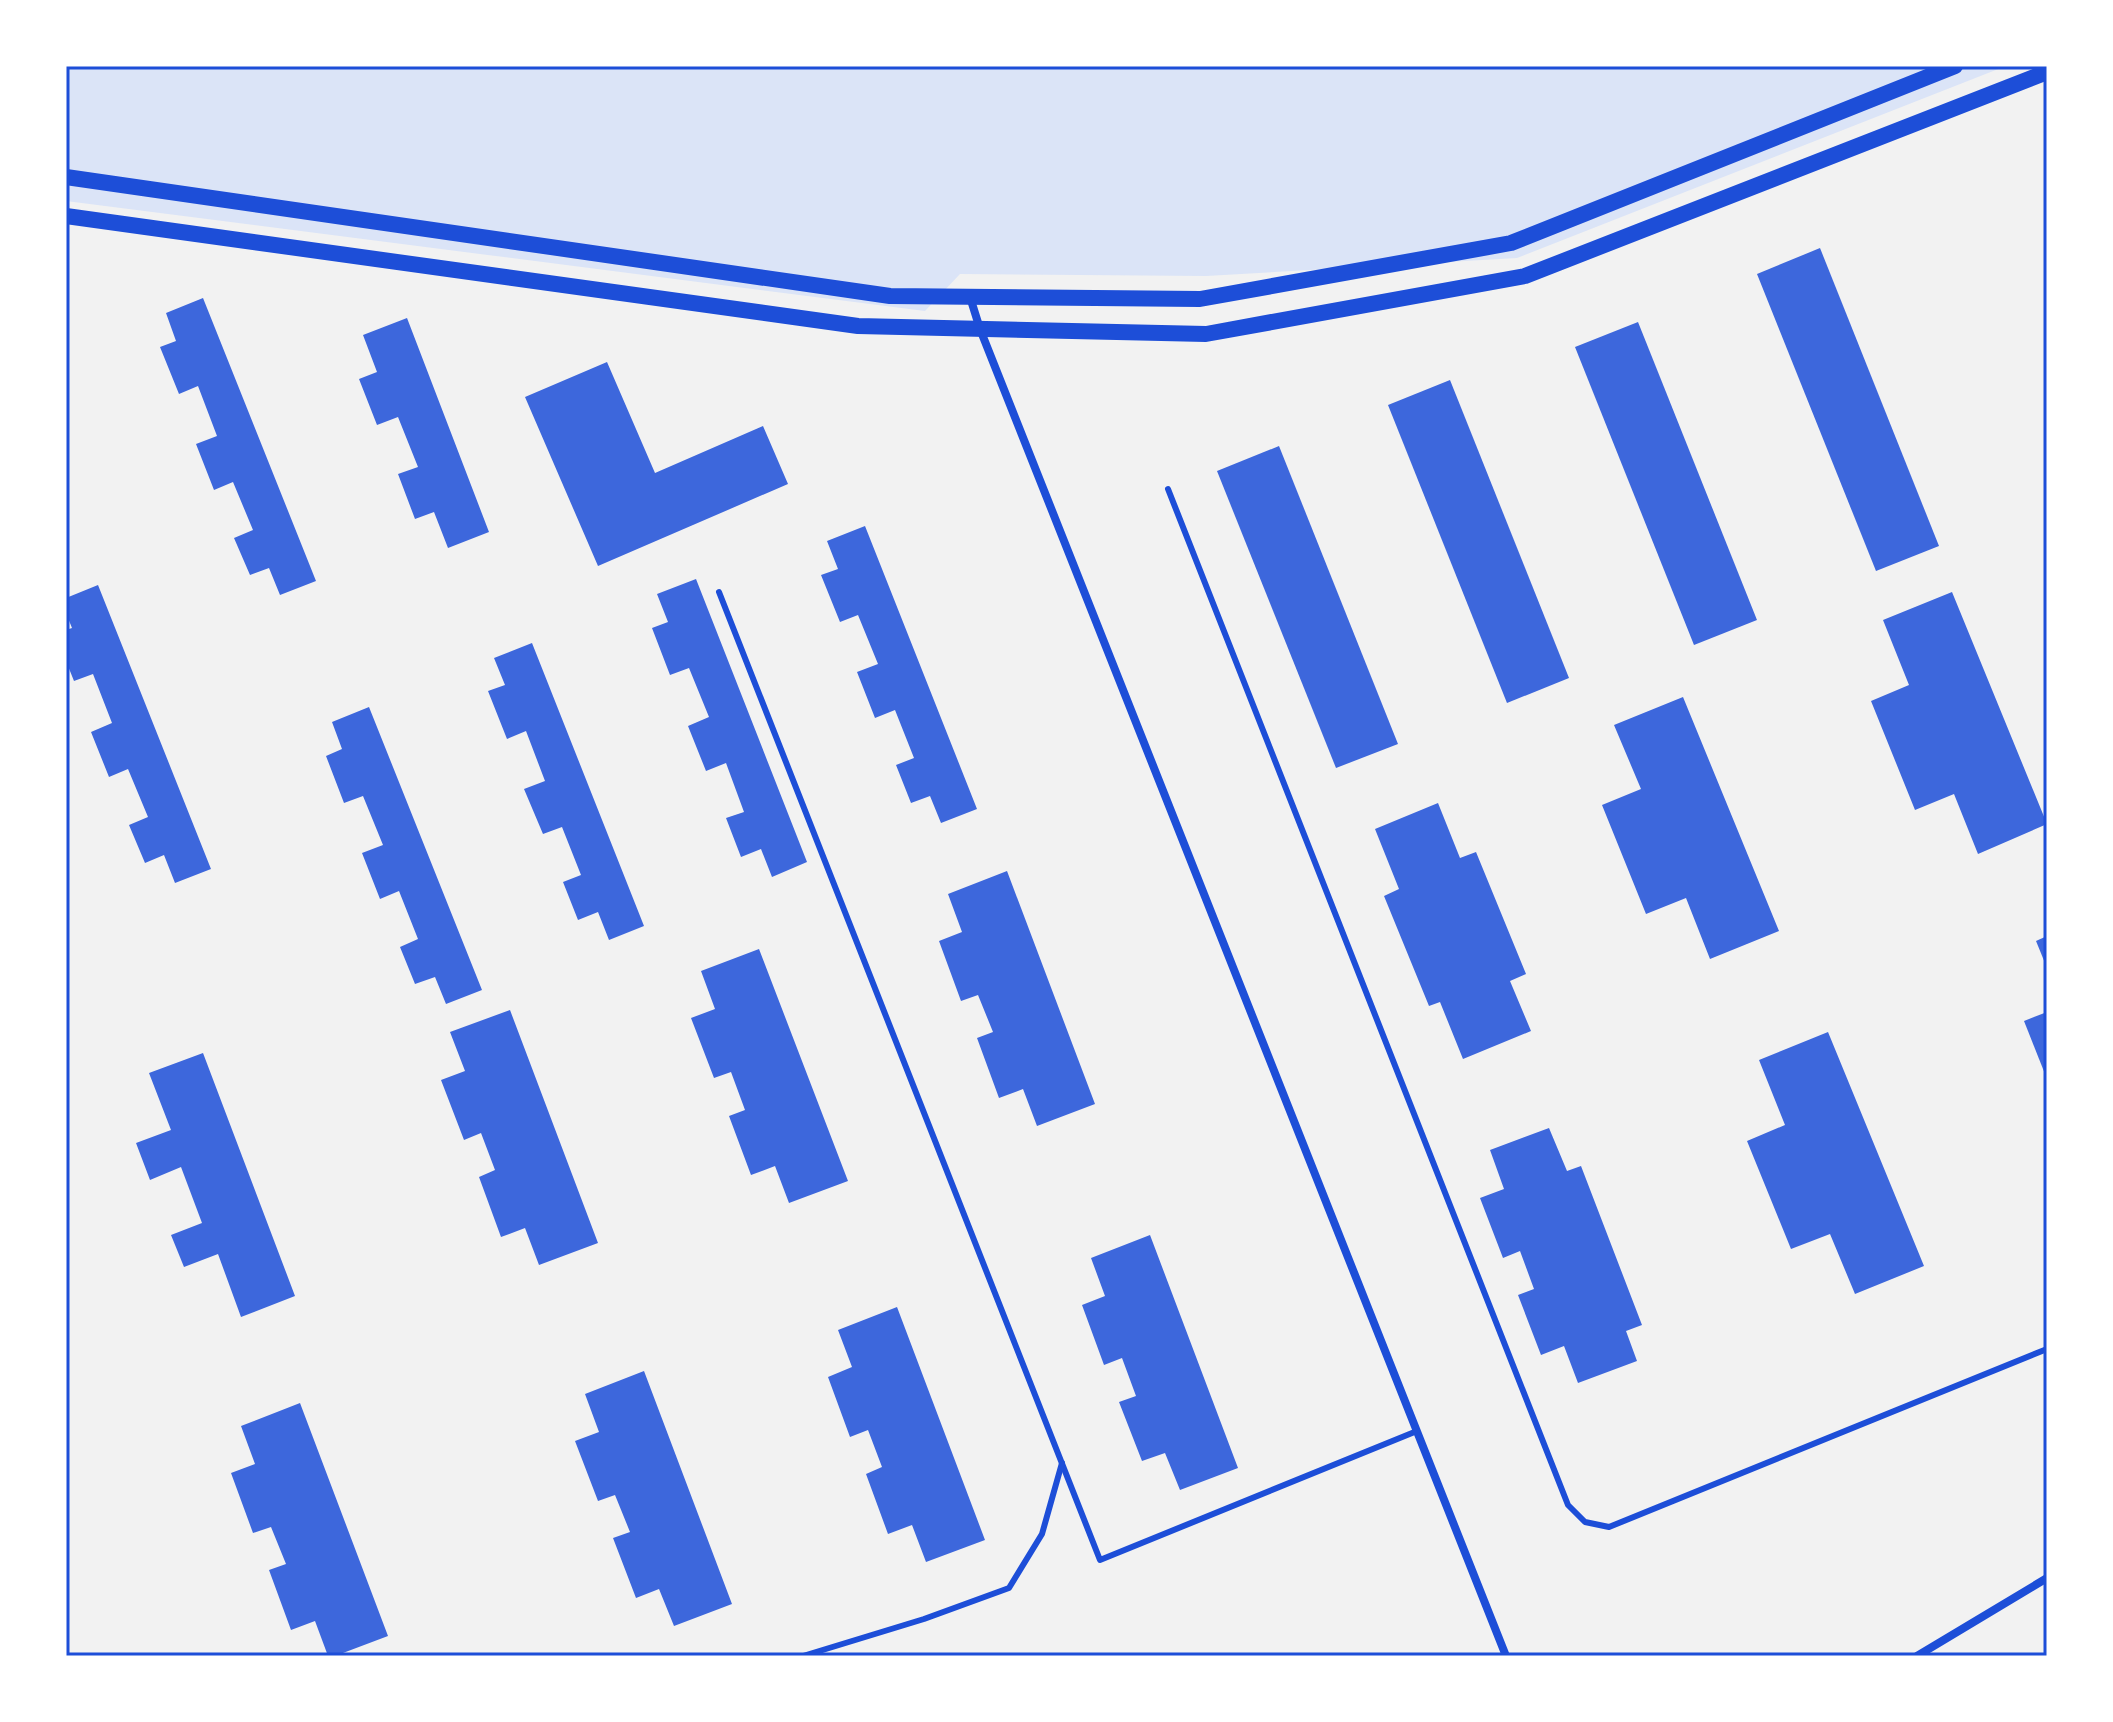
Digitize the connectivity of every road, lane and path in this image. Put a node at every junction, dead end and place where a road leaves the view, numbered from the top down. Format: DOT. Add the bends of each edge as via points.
graph roads {
  1 [pos="1955,66"];
  2 [pos="2047,72"];
  3 [pos="66,177"];
  4 [pos="66,216"];
  5 [pos="970,297"];
  6 [pos="980,329"];
  7 [pos="1168,489"];
  8 [pos="719,592"];
  9 [pos="2047,1349"];
  10 [pos="1417,1431"];
  11 [pos="1062,1463"];
  12 [pos="2047,1578"];
  13 [pos="803,1656"];
  14 [pos="1506,1656"];
  15 [pos="1917,1656"];
  1 -- 5 [label="main road" via="1511,243 1200,299"];
  2 -- 6 [label="main road" via="1525,276 1206,334"];
  3 -- 5 [label="main road" via="890,296"];
  4 -- 6 [label="main road" via="858,326"];
  5 -- 6 [label="street"];
  6 -- 10 [label="street"];
  7 -- 9 [label="lane" via="1568,1505 1585,1522 1609,1527"];
  8 -- 11 [label="lane"];
  10 -- 11 [label="lane" via="1100,1560"];
  10 -- 14 [label="street"];
  11 -- 13 [label="lane" via="1042,1534 1009,1588"];
  12 -- 15 [label="street"];
}
